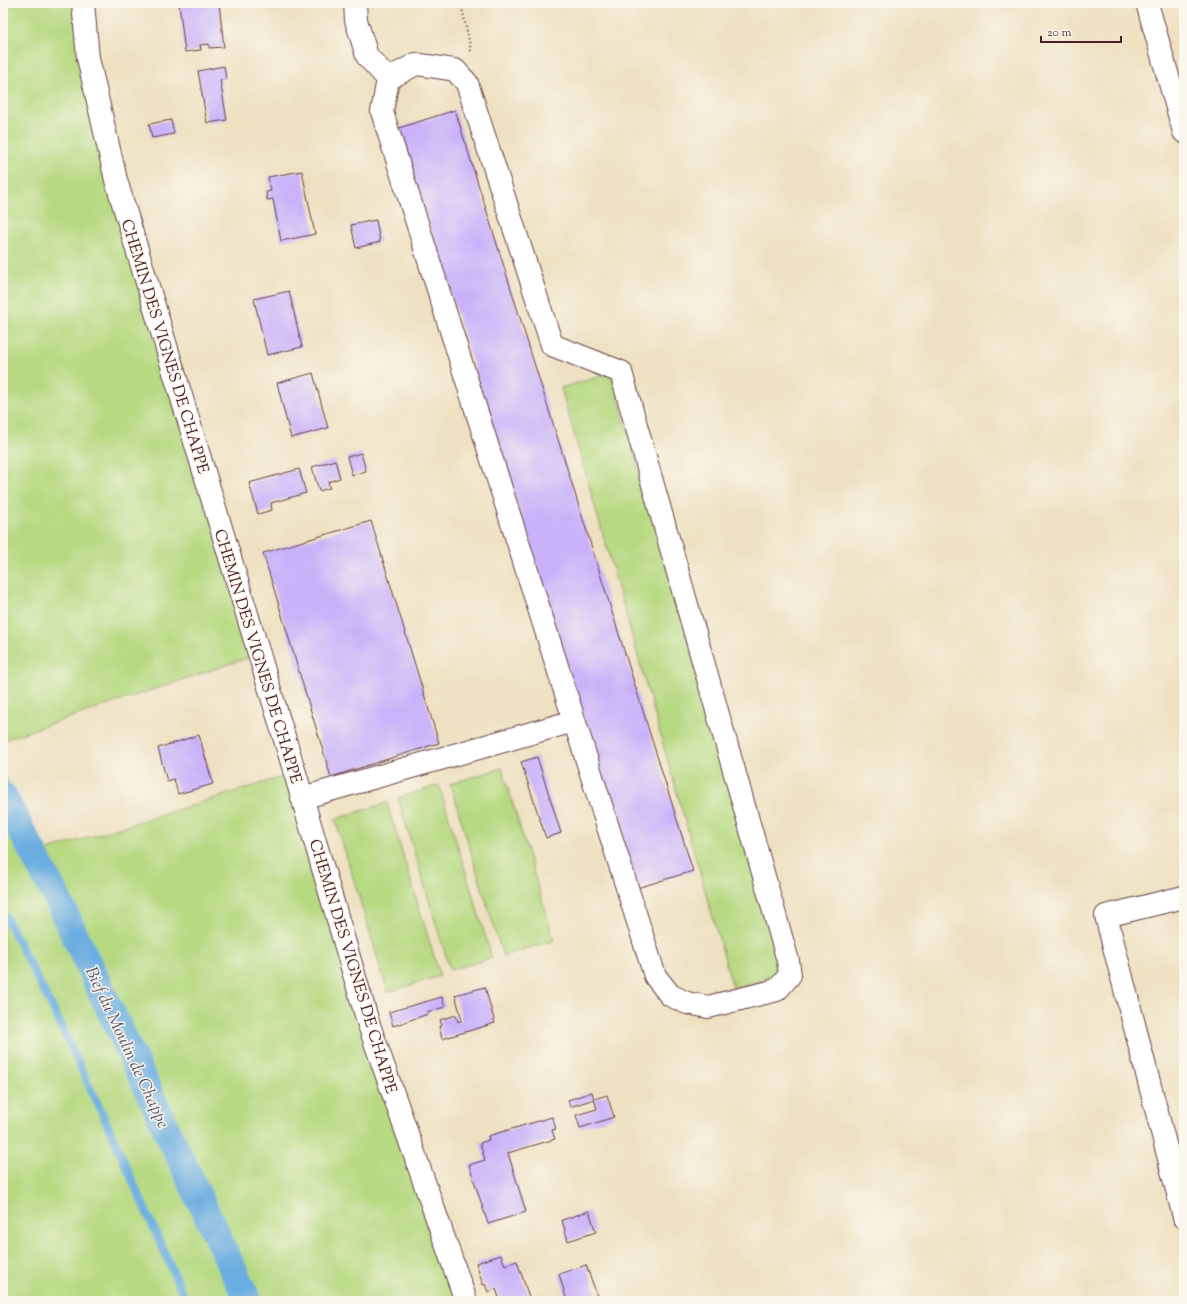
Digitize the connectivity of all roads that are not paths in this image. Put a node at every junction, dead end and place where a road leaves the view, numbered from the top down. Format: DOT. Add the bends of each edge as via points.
graph roads {
  1 [pos="83,3"];
  2 [pos="355,3"];
  3 [pos="1147,3"];
  4 [pos="388,79"];
  5 [pos="1184,132"];
  6 [pos="574,721"];
  7 [pos="302,798"];
  8 [pos="1184,897"];
  9 [pos="1184,1217"];
  10 [pos="466,1301"];
  1 -- 7 [label="street, CHEMIN DES VIGNES DE CHAPPE" via="88,58 116,180"];
  2 -- 4 [label="street" via="356,20 367,56"];
  3 -- 5 [label="street"];
  4 -- 6 [label="street" via="382,112"];
  4 -- 6 [label="street" via="416,64 455,70 468,84 552,345 620,372 788,961 790,975 777,990 708,1007 687,1003 670,995 655,976"];
  6 -- 7 [label="street"];
  7 -- 10 [label="street, CHEMIN DES VIGNES DE CHAPPE" via="368,1022"];
  8 -- 9 [label="street" via="1106,916"];
}
